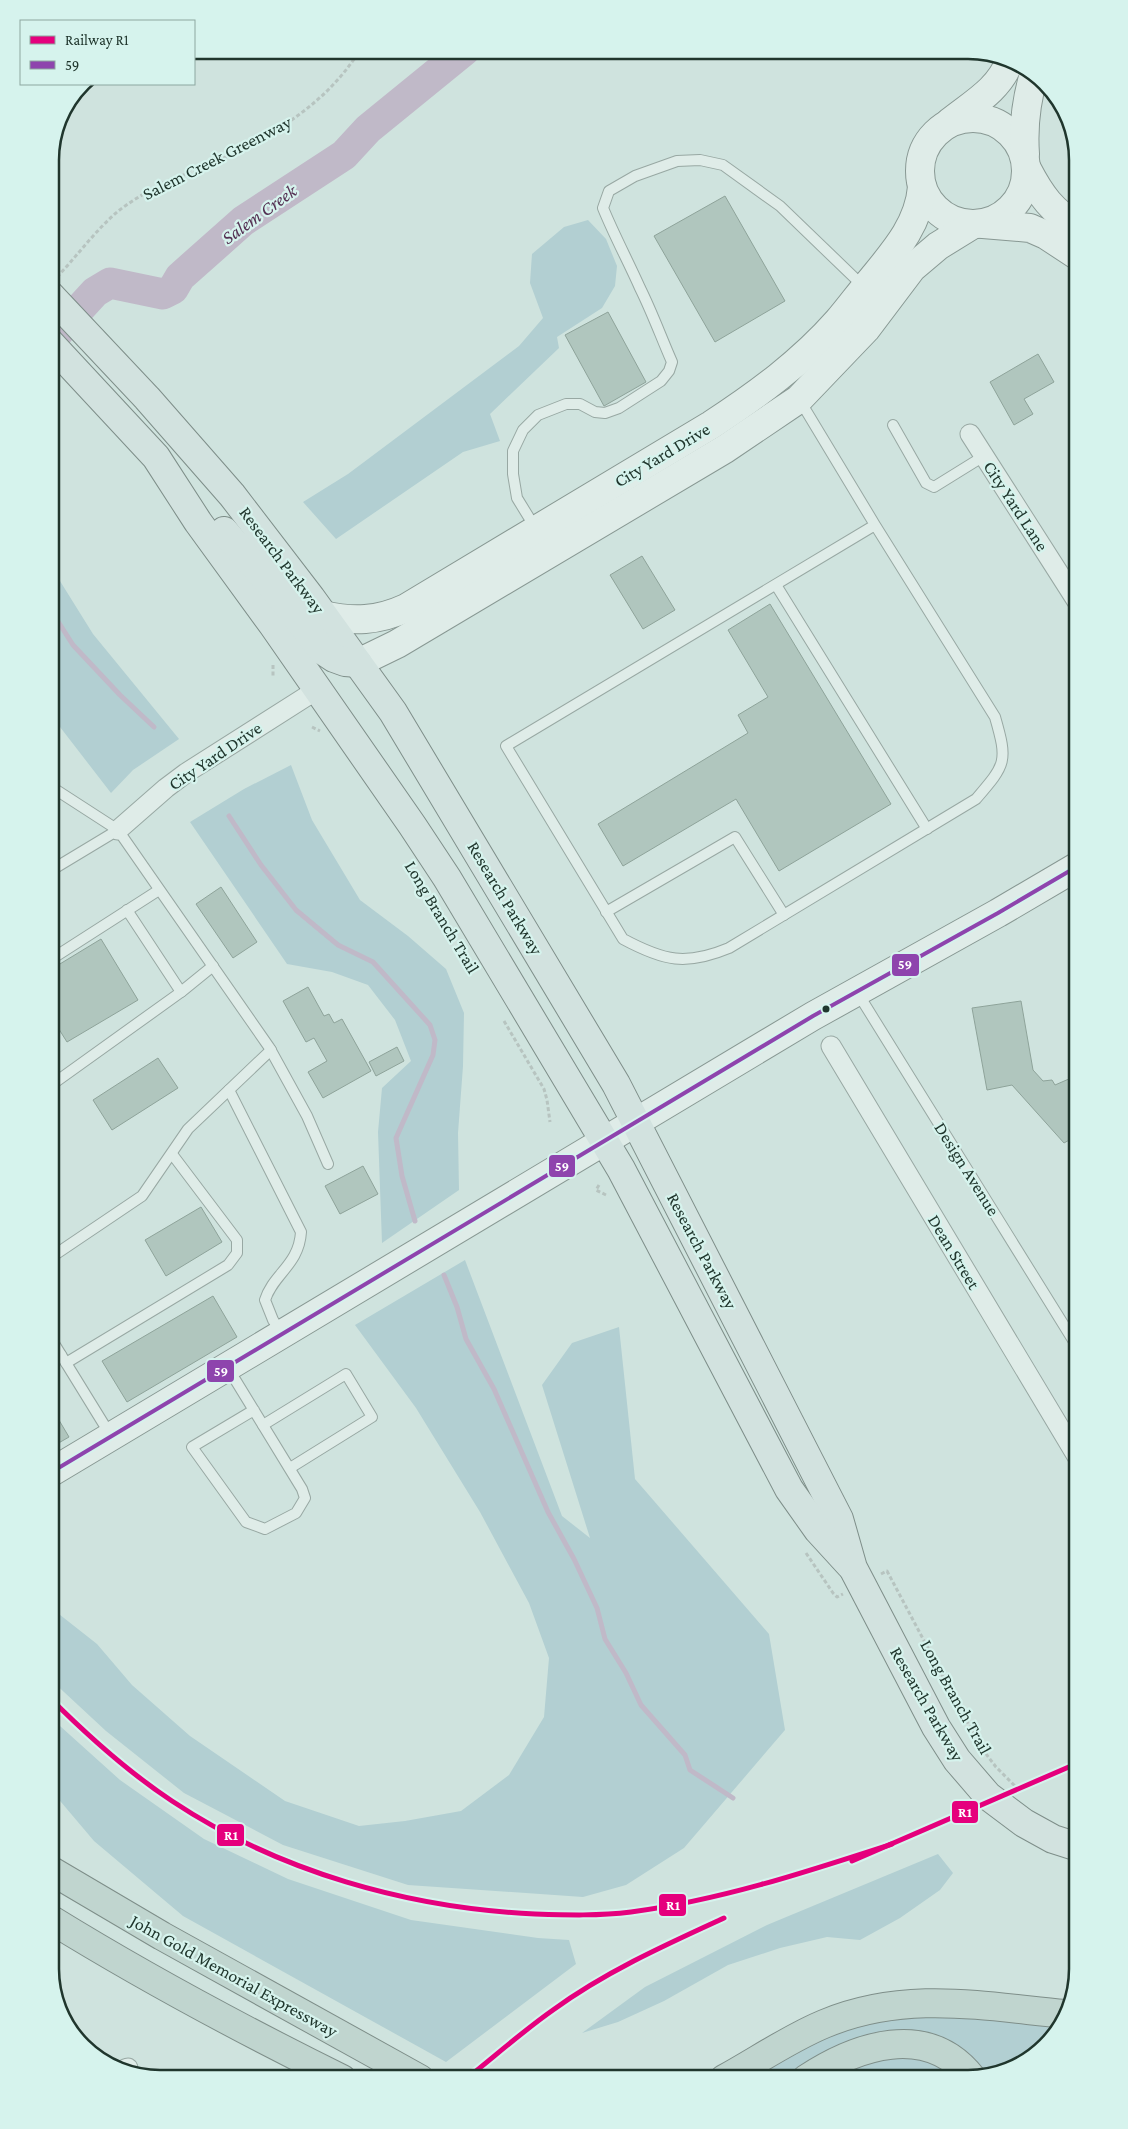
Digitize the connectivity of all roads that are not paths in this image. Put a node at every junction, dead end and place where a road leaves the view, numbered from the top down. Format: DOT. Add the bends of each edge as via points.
graph roads {
  1 [pos="1007,66"];
  2 [pos="1032,82"];
  3 [pos="950,122"];
  4 [pos="1026,162"];
  5 [pos="922,187"];
  6 [pos="1069,221"];
  7 [pos="975,224"];
  8 [pos="1069,250"];
  9 [pos="865,288"];
  10 [pos="59,294"];
  11 [pos="59,352"];
  12 [pos="798,399"];
  13 [pos="893,425"];
  14 [pos="970,434"];
  15 [pos="156,456"];
  16 [pos="984,456"];
  17 [pos="875,526"];
  18 [pos="536,530"];
  19 [pos="776,585"];
  20 [pos="1069,589"];
  21 [pos="323,614"];
  22 [pos="358,662"];
  23 [pos="318,689"];
  24 [pos="59,792"];
  25 [pos="926,829"];
  26 [pos="118,830"];
  27 [pos="59,866"];
  28 [pos="1069,871"];
  29 [pos="159,890"];
  30 [pos="127,910"];
  31 [pos="606,912"];
  32 [pos="784,915"];
  33 [pos="59,954"];
  34 [pos="213,966"];
  35 [pos="856,991"];
  36 [pos="181,992"];
  37 [pos="831,1046"];
  38 [pos="271,1050"];
  39 [pos="59,1080"];
  40 [pos="229,1090"];
  41 [pos="636,1122"];
  42 [pos="604,1141"];
  43 [pos="172,1154"];
  44 [pos="328,1164"];
  45 [pos="59,1252"];
  46 [pos="282,1334"];
  47 [pos="1069,1334"];
  48 [pos="59,1352"];
  49 [pos="63,1359"];
  50 [pos="59,1360"];
  51 [pos="228,1367"];
  52 [pos="254,1410"];
  53 [pos="263,1424"];
  54 [pos="111,1436"];
  55 [pos="1069,1443"];
  56 [pos="59,1468"];
  57 [pos="290,1468"];
  58 [pos="853,1568"];
  59 [pos="1069,1844"];
  60 [pos="59,1875"];
  61 [pos="59,1924"];
  62 [pos="1059,2014"];
  63 [pos="262,2039"];
  64 [pos="298,2070"];
  65 [pos="324,2070"];
  66 [pos="404,2070"];
  67 [pos="740,2070"];
  68 [pos="822,2070"];
  69 [pos="964,2070"];
  1 -- 3 [label="main road" via="991,90"];
  2 -- 4 [label="main road" via="1024,123"];
  3 -- 4 [label="main road" via="980,117 995,121 1018,141"];
  3 -- 5 [label="main road" via="937,131 924,150 920,172"];
  4 -- 6 [label="main road" via="1039,192 1054,210"];
  4 -- 7 [label="main road" via="1025,185 1018,200 994,220"];
  5 -- 7 [label="main road" via="930,203 944,215"];
  5 -- 9 [label="main road, City Yard Drive" via="921,203 906,236"];
  7 -- 8 [label="main road" via="1030,228"];
  7 -- 12 [label="main road, City Yard Drive" via="938,246 912,268 866,329"];
  9 -- 18 [label="main road, City Yard Drive" via="802,357 747,402"];
  9 -- 18 [label="lane" via="780,206 722,165 700,160 677,161 635,176 609,191 603,208 672,362 661,381 619,408 605,413 580,404 566,404 538,414 523,430 513,451 513,474 517,498"];
  10 -- 21 [label="main road, Research Parkway" via="119,368 232,495"];
  11 -- 15 [label="main road, Research Parkway"];
  12 -- 17 [label="lane"];
  12 -- 22 [label="main road, City Yard Drive" via="700,464 397,644"];
  13 -- 16 [label="lane" via="926,483 931,486"];
  14 -- 16 [label="street, City Yard Lane"];
  15 -- 22 [label="main road" via="252,562 322,650 345,662"];
  15 -- 23 [label="main road, Research Parkway" via="198,522"];
  16 -- 20 [label="street, City Yard Lane"];
  17 -- 19 [label="lane"];
  17 -- 25 [label="lane" via="995,717 1003,745 1002,766 976,799"];
  18 -- 21 [label="main road, City Yard Drive" via="406,608 387,616 353,620"];
  19 -- 25 [label="lane"];
  19 -- 31 [label="lane" via="506,746"];
  21 -- 22 [label="main road, Research Parkway"];
  22 -- 41 [label="main road, Research Parkway" via="407,734"];
  23 -- 26 [label="street, City Yard Drive" via="186,773"];
  23 -- 42 [label="main road, Research Parkway" via="446,878"];
  24 -- 26 [label="lane"];
  25 -- 32 [label="lane"];
  26 -- 27 [label="lane"];
  26 -- 29 [label="lane"];
  28 -- 35 [label="main road"];
  29 -- 30 [label="lane"];
  29 -- 34 [label="lane"];
  30 -- 33 [label="lane"];
  30 -- 36 [label="lane"];
  31 -- 32 [label="lane" via="623,938 649,953 674,959 706,958 730,948"];
  31 -- 32 [label="lane" via="736,837"];
  34 -- 36 [label="lane"];
  34 -- 38 [label="lane"];
  35 -- 41 [label="main road"];
  35 -- 47 [label="lane, Design Avenue"];
  36 -- 39 [label="lane"];
  37 -- 55 [label="street, Dean Street"];
  38 -- 40 [label="lane"];
  38 -- 44 [label="lane"];
  40 -- 43 [label="lane" via="188,1129"];
  40 -- 46 [label="lane" via="301,1232 300,1245 289,1266 265,1300"];
  41 -- 42 [label="main road"];
  41 -- 58 [label="main road, Research Parkway" via="839,1519"];
  42 -- 46 [label="main road"];
  42 -- 58 [label="main road, Research Parkway" via="784,1481 818,1530"];
  43 -- 45 [label="lane" via="142,1196"];
  43 -- 49 [label="lane" via="237,1240 237,1253 228,1265"];
  46 -- 51 [label="main road"];
  48 -- 49 [label="lane"];
  49 -- 50 [label="lane"];
  49 -- 54 [label="lane"];
  51 -- 52 [label="lane"];
  51 -- 54 [label="main road"];
  52 -- 53 [label="lane"];
  52 -- 57 [label="lane" via="192,1447 246,1522 265,1529 296,1513 305,1498"];
  53 -- 57 [label="lane"];
  53 -- 57 [label="lane" via="346,1374 372,1417"];
  54 -- 56 [label="main road"];
  58 -- 59 [label="main road, Research Parkway" via="936,1727 957,1760 988,1796 1024,1823"];
  60 -- 66 [label="highway, John Gold Memorial Expressway"];
  61 -- 63 [label="highway"];
  62 -- 67 [label="highway" via="938,2002 891,2005 822,2024"];
  63 -- 64 [label="highway"];
  63 -- 65 [label="highway"];
  68 -- 69 [label="highway" via="865,2050 901,2043 939,2052"];
}
